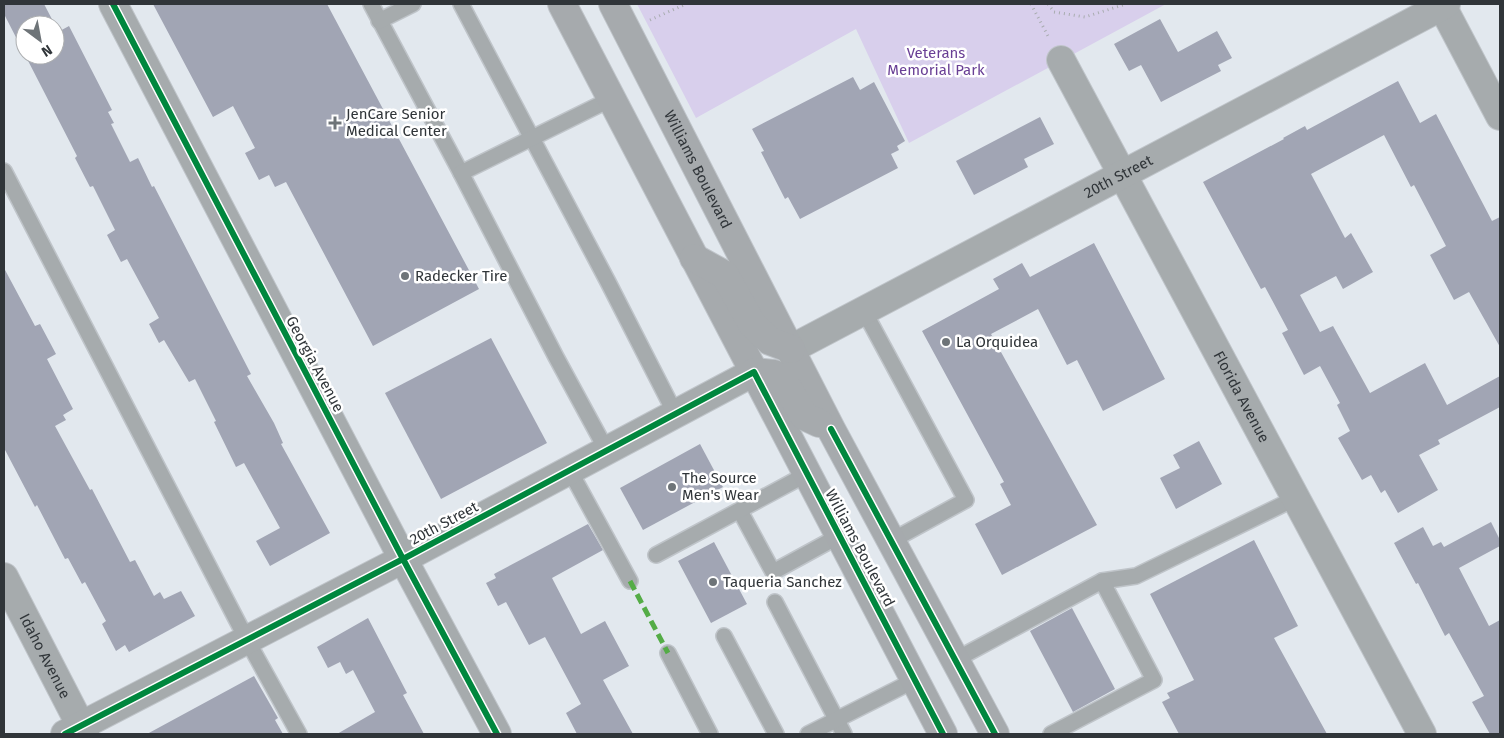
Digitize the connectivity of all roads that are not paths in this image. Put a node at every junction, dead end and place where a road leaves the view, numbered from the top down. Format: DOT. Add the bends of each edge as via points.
graph roads {
  1 [pos="114,4"];
  2 [pos="371,4"];
  3 [pos="413,4"];
  4 [pos="461,4"];
  5 [pos="562,4"];
  6 [pos="612,4"];
  7 [pos="1443,4"];
  8 [pos="379,21"];
  9 [pos="1061,60"];
  10 [pos="611,99"];
  11 [pos="1500,116"];
  12 [pos="533,138"];
  13 [pos="4,171"];
  14 [pos="461,173"];
  15 [pos="1122,175"];
  16 [pos="694,258"];
  17 [pos="864,311"];
  18 [pos="791,349"];
  19 [pos="754,372"];
  20 [pos="676,414"];
  21 [pos="831,429"];
  22 [pos="608,451"];
  23 [pos="570,471"];
  24 [pos="807,474"];
  25 [pos="1296,498"];
  26 [pos="740,511"];
  27 [pos="839,536"];
  28 [pos="891,541"];
  29 [pos="656,555"];
  30 [pos="403,559"];
  31 [pos="4,577"];
  32 [pos="630,581"];
  33 [pos="1102,582"];
  34 [pos="775,602"];
  35 [pos="724,636"];
  36 [pos="247,640"];
  37 [pos="668,653"];
  38 [pos="955,660"];
  39 [pos="915,680"];
  40 [pos="836,720"];
  41 [pos="77,731"];
  42 [pos="299,734"];
  43 [pos="497,734"];
  44 [pos="710,734"];
  45 [pos="776,734"];
  46 [pos="808,734"];
  47 [pos="844,734"];
  48 [pos="943,734"];
  49 [pos="995,734"];
  50 [pos="1052,734"];
  51 [pos="1422,734"];
  1 -- 30 [label="street, Georgia Avenue"];
  2 -- 8 [label="lane"];
  3 -- 8 [label="lane"];
  4 -- 12 [label="lane"];
  5 -- 10 [label="main road, Williams Boulevard"];
  6 -- 18 [label="main road, Williams Boulevard"];
  7 -- 11 [label="street"];
  7 -- 15 [label="street, 20th Street"];
  8 -- 14 [label="lane"];
  9 -- 15 [label="street, Florida Avenue"];
  10 -- 12 [label="lane"];
  10 -- 16 [label="main road, Williams Boulevard"];
  12 -- 14 [label="lane"];
  12 -- 20 [label="lane"];
  13 -- 36 [label="lane"];
  14 -- 22 [label="lane"];
  15 -- 17 [label="street, 20th Street"];
  15 -- 25 [label="street, Florida Avenue"];
  16 -- 18 [label="main road" via="725,275 752,324 770,341"];
  16 -- 19 [label="main road, Williams Boulevard"];
  17 -- 18 [label="street, 20th Street"];
  17 -- 28 [label="lane" via="966,500"];
  18 -- 21 [label="main road, Williams Boulevard"];
  19 -- 20 [label="street, 20th Street"];
  19 -- 21 [label="main road" via="774,374 788,388 804,416"];
  19 -- 24 [label="main road, Williams Boulevard"];
  20 -- 22 [label="street, 20th Street"];
  21 -- 28 [label="main road, Williams Boulevard"];
  22 -- 23 [label="street, 20th Street"];
  23 -- 30 [label="street, 20th Street"];
  23 -- 32 [label="lane"];
  24 -- 26 [label="lane"];
  24 -- 27 [label="main road, Williams Boulevard"];
  25 -- 33 [label="lane" via="1136,576"];
  25 -- 51 [label="street, Florida Avenue"];
  26 -- 27 [label="lane" via="773,572"];
  26 -- 29 [label="lane"];
  27 -- 39 [label="main road, Williams Boulevard"];
  28 -- 38 [label="main road, Williams Boulevard"];
  30 -- 36 [label="street, 20th Street"];
  30 -- 43 [label="street, Georgia Avenue"];
  31 -- 41 [label="street, Idaho Avenue"];
  33 -- 38 [label="lane"];
  33 -- 50 [label="lane" via="1154,680"];
  34 -- 40 [label="lane"];
  35 -- 45 [label="lane"];
  36 -- 41 [label="street, 20th Street"];
  36 -- 42 [label="lane"];
  37 -- 44 [label="lane"];
  38 -- 49 [label="main road, Williams Boulevard"];
  39 -- 40 [label="lane"];
  39 -- 48 [label="main road, Williams Boulevard"];
  40 -- 46 [label="lane"];
  40 -- 47 [label="lane"];
}
